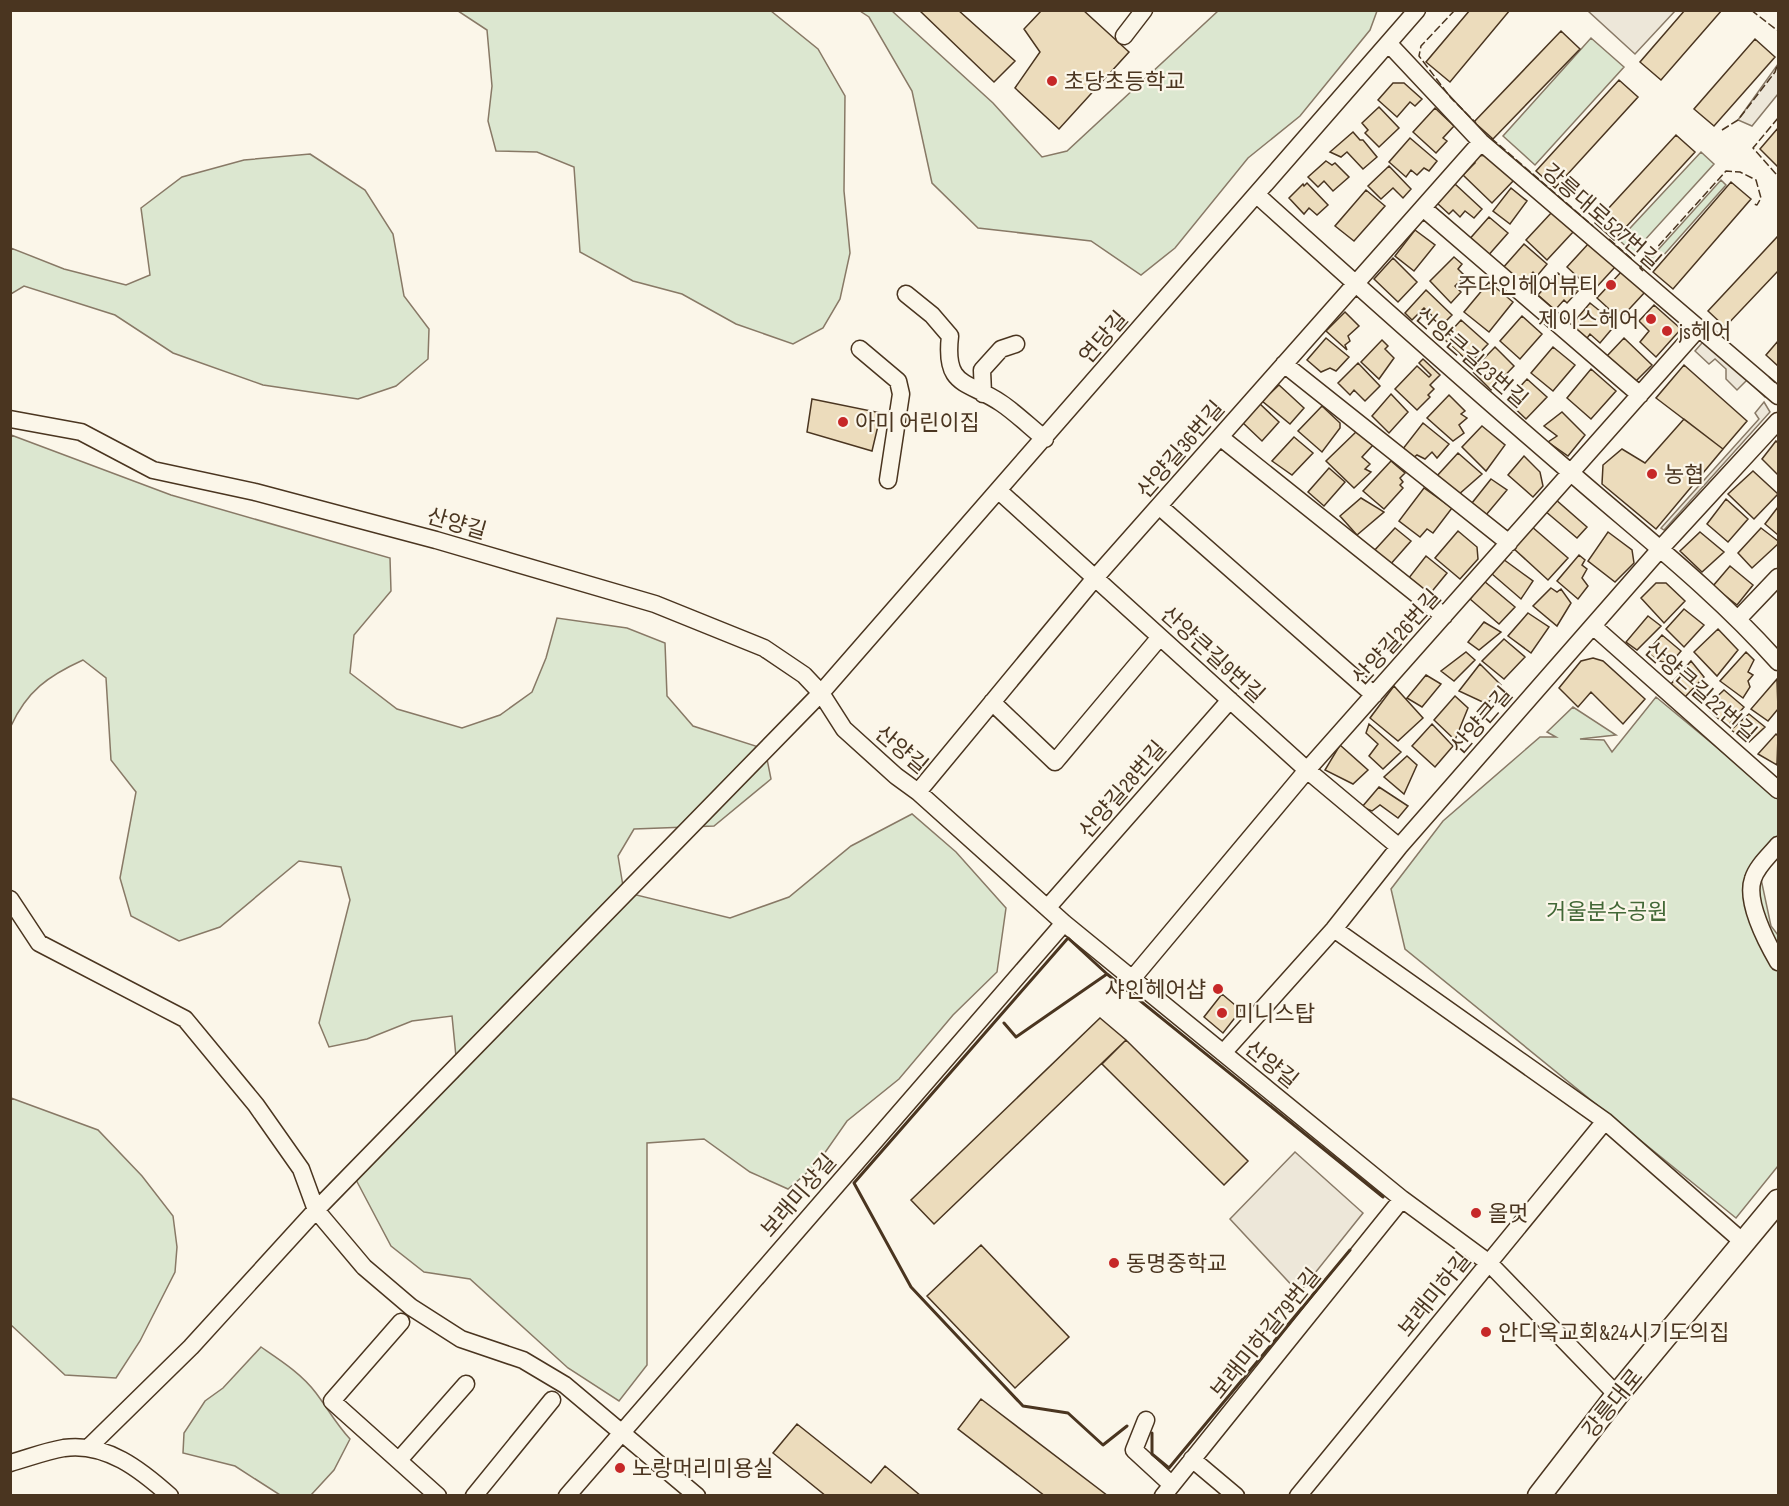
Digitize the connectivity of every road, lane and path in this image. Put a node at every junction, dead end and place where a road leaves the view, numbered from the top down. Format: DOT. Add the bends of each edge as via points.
graph roads {
  1 [pos="1144,10"];
  2 [pos="1417,10"];
  3 [pos="1124,36"];
  4 [pos="1389,44"];
  5 [pos="1481,142"];
  6 [pos="1257,195"];
  7 [pos="1423,208"];
  8 [pos="1356,284"];
  9 [pos="906,294"];
  10 [pos="1698,329"];
  11 [pos="1016,344"];
  12 [pos="860,349"];
  13 [pos="1284,364"];
  14 [pos="983,394"];
  15 [pos="1640,395"];
  16 [pos="1779,396"];
  17 [pos="10,419"];
  18 [pos="1779,421"];
  19 [pos="1220,437"];
  20 [pos="1045,439"];
  21 [pos="1571,473"];
  22 [pos="888,480"];
  23 [pos="999,491"];
  24 [pos="1159,506"];
  25 [pos="1509,543"];
  26 [pos="1661,548"];
  27 [pos="1779,577"];
  28 [pos="1095,578"];
  29 [pos="1444,616"];
  30 [pos="1739,618"];
  31 [pos="1594,627"];
  32 [pos="1160,637"];
  33 [pos="1779,662"];
  34 [pos="821,693"];
  35 [pos="1374,696"];
  36 [pos="1230,700"];
  37 [pos="992,702"];
  38 [pos="1307,770"];
  39 [pos="1779,790"];
  40 [pos="918,792"];
  41 [pos="1779,845"];
  42 [pos="1399,848"];
  43 [pos="10,899"];
  44 [pos="1048,908"];
  45 [pos="1064,923"];
  46 [pos="1334,929"];
  47 [pos="1779,962"];
  48 [pos="1132,979"];
  49 [pos="1223,1053"];
  50 [pos="1605,1121"];
  51 [pos="1402,1199"];
  52 [pos="1779,1201"];
  53 [pos="316,1210"];
  54 [pos="1743,1242"];
  55 [pos="1489,1263"];
  56 [pos="401,1322"];
  57 [pos="466,1384"];
  58 [pos="1617,1395"];
  59 [pos="552,1400"];
  60 [pos="1146,1420"];
  61 [pos="622,1431"];
  62 [pos="88,1448"];
  63 [pos="1192,1459"];
  64 [pos="399,1460"];
  65 [pos="10,1463"];
  66 [pos="1168,1490"];
  67 [pos="170,1496"];
  68 [pos="438,1496"];
  69 [pos="474,1496"];
  70 [pos="567,1496"];
  71 [pos="697,1496"];
  72 [pos="1236,1496"];
  73 [pos="1298,1496"];
  74 [pos="1539,1496"];
  1 -- 3 [label="street"];
  2 -- 4 [label="street, 연당길"];
  4 -- 5 [label="street, 강릉대로527번길"];
  4 -- 6 [label="street, 연당길"];
  5 -- 7 [label="street, 산양길36번길"];
  5 -- 10 [label="street, 강릉대로527번길"];
  6 -- 8 [label="street, 산양큰길23번길"];
  6 -- 20 [label="street, 연당길"];
  7 -- 8 [label="street, 산양길36번길"];
  7 -- 15 [label="street"];
  8 -- 13 [label="street, 산양길36번길"];
  8 -- 21 [label="street, 산양큰길23번길"];
  9 -- 14 [label="street" via="950,336 948,359 962,384"];
  10 -- 15 [label="street, 산양길26번길"];
  10 -- 16 [label="street, 강릉대로527번길"];
  11 -- 14 [label="street" via="1001,349 982,370"];
  12 -- 22 [label="street" via="898,381 901,394"];
  13 -- 19 [label="street, 산양길36번길"];
  13 -- 25 [label="street"];
  14 -- 20 [label="street" via="1000,402"];
  15 -- 21 [label="street, 산양길26번길"];
  17 -- 34 [label="street, 산양길" via="81,432 153,470 255,492 436,540 655,604 764,648 804,675"];
  18 -- 26 [label="street, 산양큰길"];
  19 -- 24 [label="street, 산양길36번길"];
  19 -- 29 [label="street"];
  20 -- 23 [label="street, 연당길"];
  21 -- 25 [label="street, 산양길26번길"];
  21 -- 26 [label="street, 산양큰길23번길"];
  23 -- 28 [label="street, 산양큰길9번길"];
  23 -- 34 [label="street, 연당길"];
  24 -- 28 [label="street, 산양길36번길"];
  24 -- 35 [label="street"];
  25 -- 29 [label="street, 산양길26번길"];
  26 -- 30 [label="street, 산양큰길23번길"];
  26 -- 31 [label="street, 산양큰길"];
  27 -- 30 [label="street"];
  28 -- 32 [label="street, 산양큰길9번길"];
  28 -- 37 [label="street, 산양길36번길"];
  29 -- 35 [label="street, 산양길26번길"];
  30 -- 33 [label="street, 산양큰길23번길"];
  31 -- 39 [label="street, 산양큰길22번길"];
  31 -- 42 [label="street, 산양큰길"];
  32 -- 36 [label="street, 산양큰길9번길"];
  32 -- 37 [label="street" via="1055,762"];
  34 -- 40 [label="street, 산양길" via="844,729"];
  34 -- 53 [label="street, 연당길"];
  35 -- 38 [label="street, 산양길26번길"];
  36 -- 38 [label="street, 산양큰길9번길"];
  36 -- 44 [label="street, 산양길28번길"];
  37 -- 40 [label="street, 산양길36번길"];
  38 -- 42 [label="street, 산양큰길9번길"];
  38 -- 48 [label="street, 산양길26번길"];
  40 -- 44 [label="street, 산양길"];
  41 -- 47 [label="street" via="1752,880 1763,938"];
  42 -- 46 [label="street, 산양큰길"];
  43 -- 53 [label="street" via="39,943 185,1019 256,1105 301,1169"];
  44 -- 45 [label="street, 산양길"];
  45 -- 48 [label="street, 산양길"];
  45 -- 61 [label="street, 보래미상길"];
  46 -- 49 [label="street, 산양큰길"];
  46 -- 50 [label="street"];
  48 -- 49 [label="street, 산양길"];
  49 -- 51 [label="street, 산양길"];
  50 -- 54 [label="street"];
  50 -- 55 [label="street, 보래미하길"];
  51 -- 55 [label="street, 산양길"];
  51 -- 63 [label="street, 보래미하길79번길"];
  52 -- 54 [label="street, 강릉대로"];
  53 -- 61 [label="street" via="364,1268 411,1307 461,1339 523,1360 565,1385"];
  53 -- 62 [label="street, 연당길" via="191,1347"];
  54 -- 58 [label="street, 강릉대로"];
  55 -- 58 [label="street, 산양길"];
  55 -- 73 [label="street, 보래미하길"];
  56 -- 64 [label="street" via="332,1401"];
  57 -- 64 [label="street"];
  58 -- 74 [label="street, 강릉대로"];
  59 -- 69 [label="street"];
  60 -- 66 [label="street" via="1134,1450"];
  61 -- 70 [label="street, 보래미상길"];
  61 -- 71 [label="street"];
  62 -- 65 [label="street" via="65,1448"];
  62 -- 67 [label="street" via="119,1458"];
  63 -- 66 [label="street, 보래미하길79번길"];
  63 -- 72 [label="street"];
  64 -- 68 [label="street"];
}
